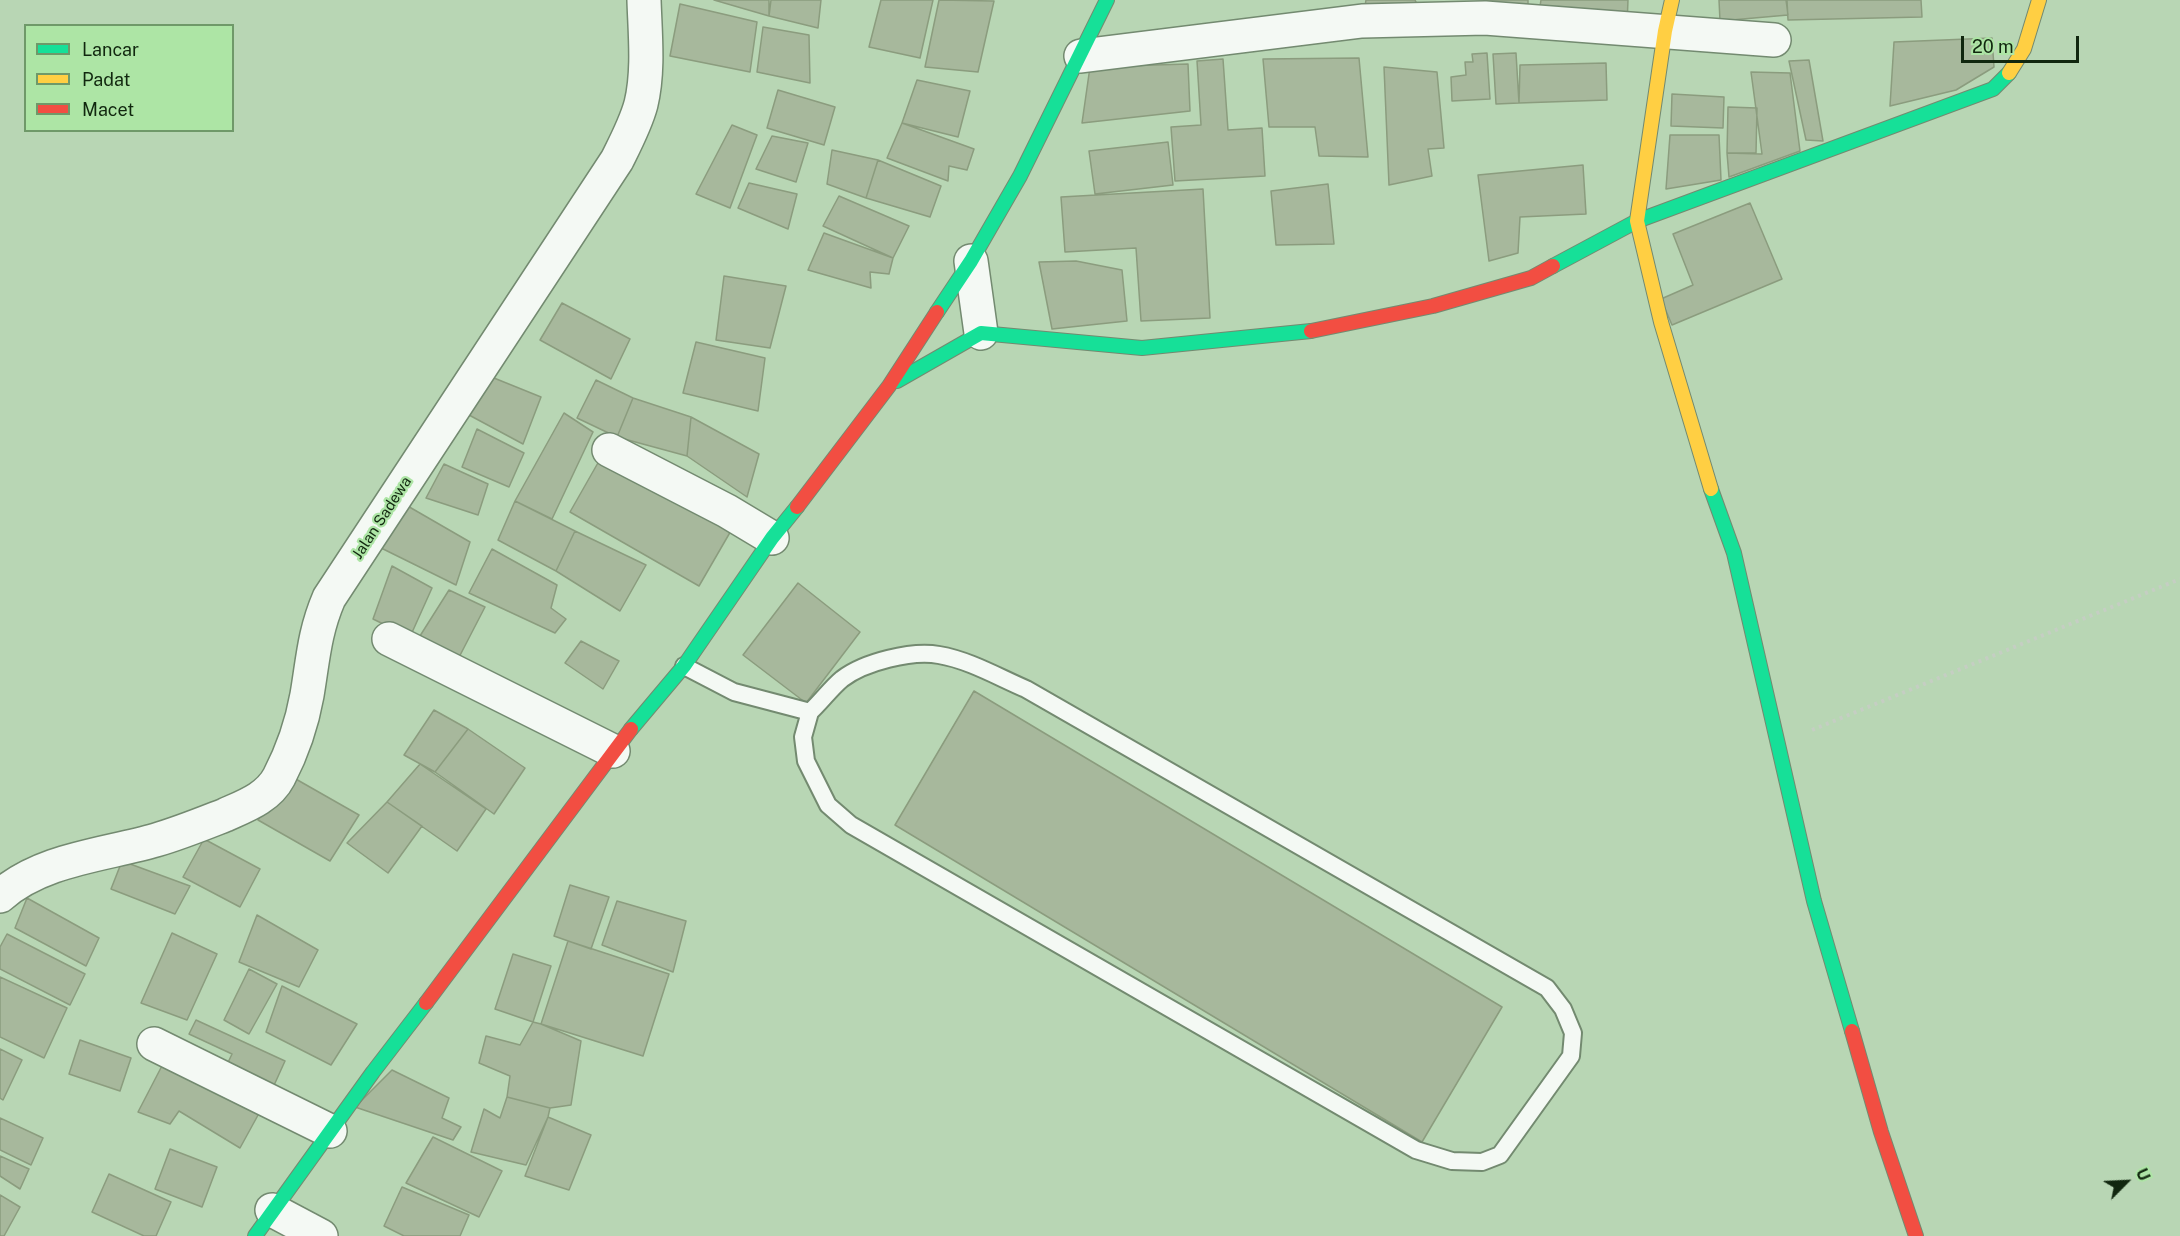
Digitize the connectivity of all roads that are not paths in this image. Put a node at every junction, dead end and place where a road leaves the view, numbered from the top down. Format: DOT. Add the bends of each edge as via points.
graph roads {
  1 [pos="644,0"];
  2 [pos="2039,0"];
  3 [pos="1104,1"];
  4 [pos="1668,15"];
  5 [pos="1774,40"];
  6 [pos="1081,56"];
  7 [pos="1637,221"];
  8 [pos="971,261"];
  9 [pos="981,333"];
  10 [pos="889,386"];
  11 [pos="609,450"];
  12 [pos="772,538"];
  13 [pos="389,639"];
  14 [pos="684,666"];
  15 [pos="810,712"];
  16 [pos="613,751"];
  17 [pos="0,896"];
  18 [pos="154,1044"];
  19 [pos="330,1131"];
  20 [pos="264,1223"];
  21 [pos="321,1236"];
  22 [pos="1916,1236"];
  1 -- 17 [label="street, Jalan Sadewa" via="644,77 633,127 617,160 329,598 316,632 300,727 279,779 268,793 246,806 157,840 33,874"];
  2 -- 7 [label="street" via="2017,67 1993,89"];
  3 -- 6 [label="street"];
  4 -- 5 [label="street"];
  4 -- 6 [label="street" via="1362,21"];
  4 -- 7 [label="street"];
  6 -- 8 [label="street"];
  7 -- 9 [label="street" via="1531,278 1433,306 1319,330 1142,348"];
  7 -- 22 [label="street" via="1702,465 1734,553 1814,902 1881,1132"];
  8 -- 9 [label="street"];
  8 -- 10 [label="street"];
  9 -- 10 [label="street"];
  10 -- 12 [label="street"];
  11 -- 12 [label="street"];
  12 -- 14 [label="street"];
  13 -- 16 [label="street"];
  14 -- 15 [label="lane" via="734,692"];
  14 -- 16 [label="street"];
  15 -- 15 [label="lane" via="803,737 806,761 828,805 851,825 1416,1150 1452,1161 1482,1162 1500,1155 1571,1056 1573,1033 1563,1010 1546,988 1026,689 938,655 900,656 868,664 842,679"];
  16 -- 19 [label="street"];
  18 -- 19 [label="street"];
  19 -- 20 [label="street"];
  20 -- 21 [label="street"];
}
